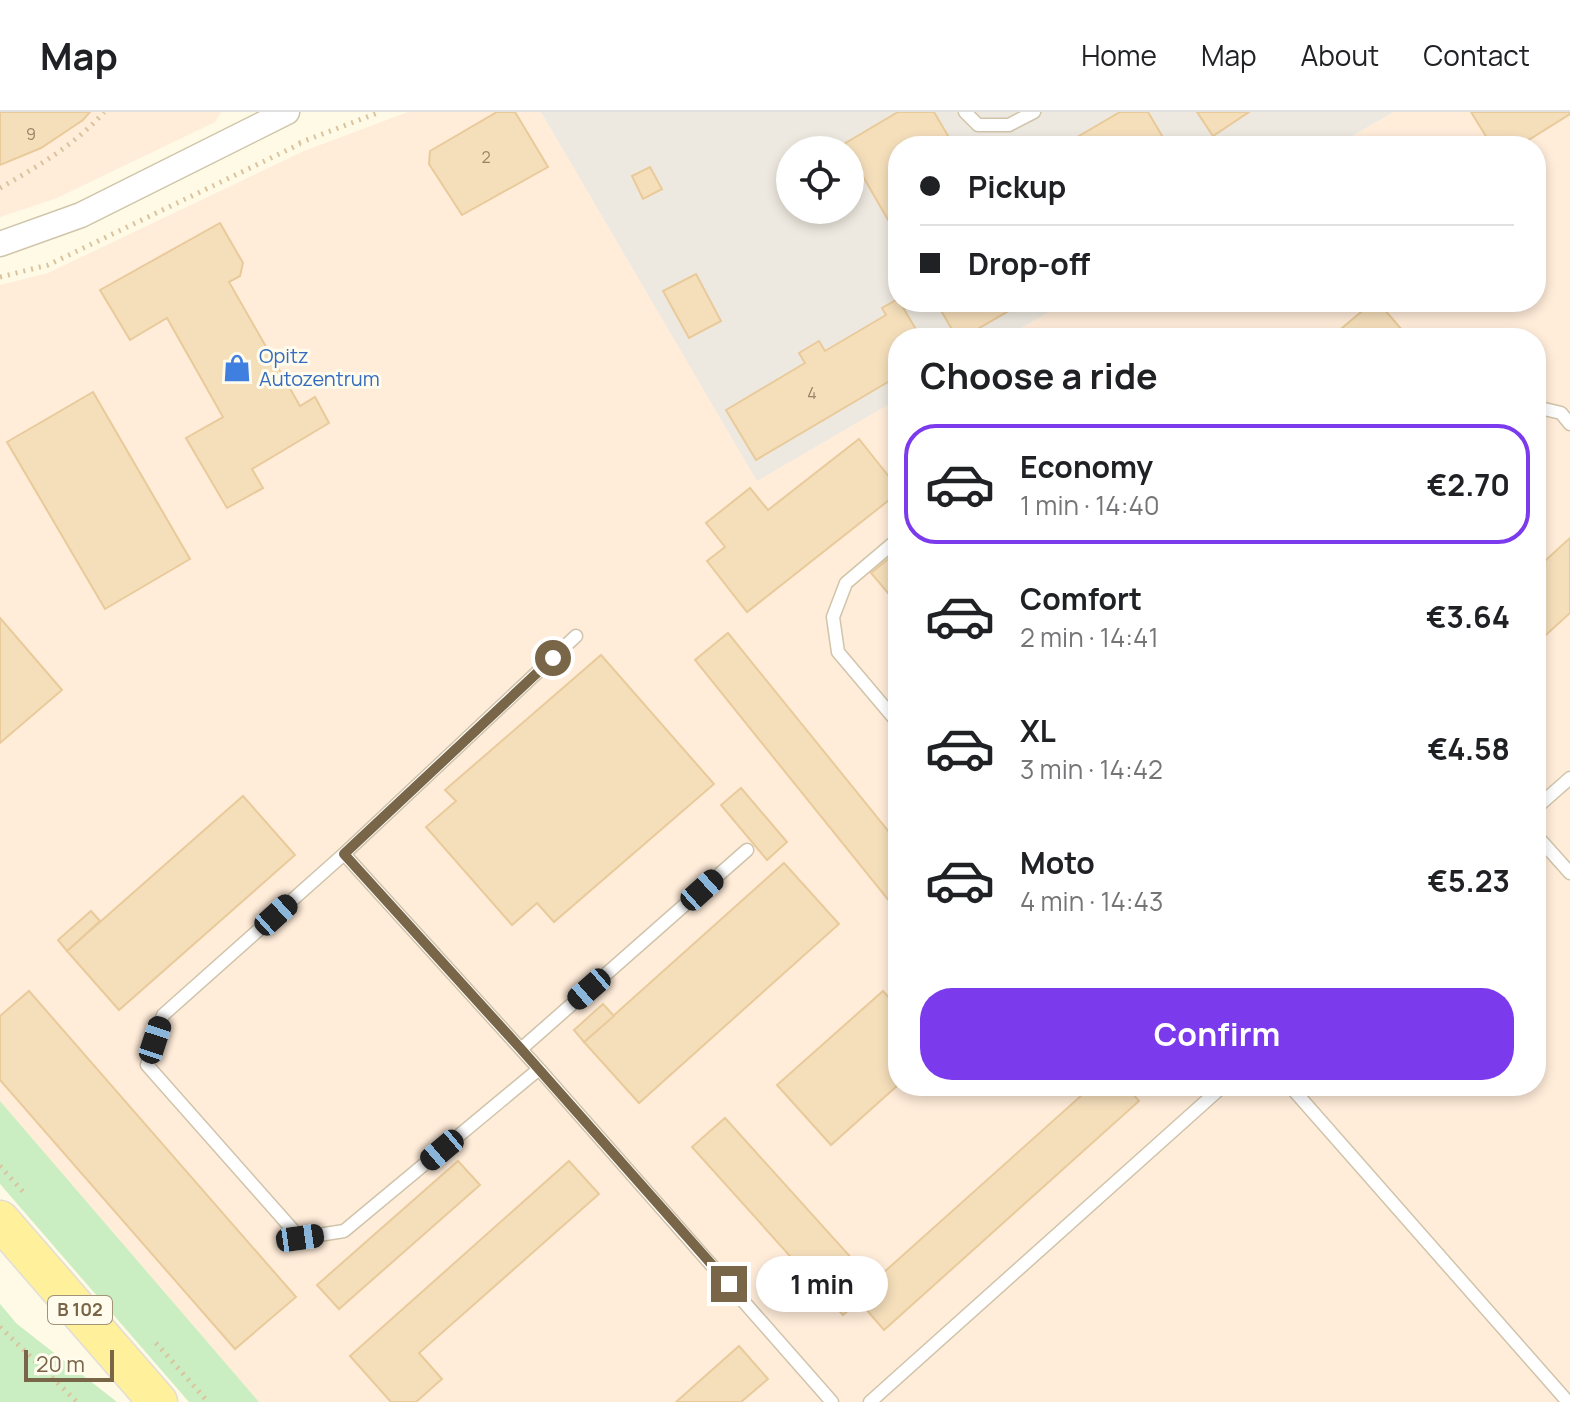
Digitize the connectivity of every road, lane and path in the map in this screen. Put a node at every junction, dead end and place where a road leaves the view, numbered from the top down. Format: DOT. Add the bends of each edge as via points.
graph roads {
  1 [pos="104,112"];
  2 [pos="380,112"];
  3 [pos="965,112"];
  4 [pos="1034,112"];
  5 [pos="285,113"];
  6 [pos="300,144"];
  7 [pos="0,188"];
  8 [pos="0,244"];
  9 [pos="0,277"];
  10 [pos="1546,409"];
  11 [pos="1570,424"];
  12 [pos="888,547"];
  13 [pos="576,636"];
  14 [pos="888,711"];
  15 [pos="1570,778"];
  16 [pos="1546,799"];
  17 [pos="1546,846"];
  18 [pos="747,850"];
  19 [pos="344,854"];
  20 [pos="1570,873"];
  21 [pos="521,1049"];
  22 [pos="539,1069"];
  23 [pos="1206,1096"];
  24 [pos="1299,1096"];
  25 [pos="0,1220"];
  26 [pos="1,1330"];
  27 [pos="77,1402"];
  28 [pos="158,1402"];
  29 [pos="832,1402"];
  30 [pos="870,1402"];
  31 [pos="1568,1402"];
  1 -- 7 [label="path" via="91,127"];
  2 -- 6 [label="path"];
  3 -- 4 [label="lane" via="978,125 1009,125"];
  5 -- 6 [label="path"];
  5 -- 8 [label="street" via="81,215"];
  6 -- 9 [label="path" via="48,265"];
  10 -- 11 [label="lane" via="1561,413"];
  12 -- 14 [label="lane" via="846,583 833,617 838,652"];
  13 -- 19 [label="lane"];
  15 -- 16 [label="lane"];
  17 -- 20 [label="lane"];
  18 -- 21 [label="lane"];
  19 -- 21 [label="lane"];
  19 -- 22 [label="lane" via="163,1015 147,1065 300,1238 344,1231"];
  21 -- 22 [label="lane"];
  22 -- 29 [label="lane"];
  23 -- 30 [label="lane"];
  24 -- 31 [label="lane"];
  25 -- 28 [label="main road, B 102"];
  26 -- 27 [label="path"];
}
